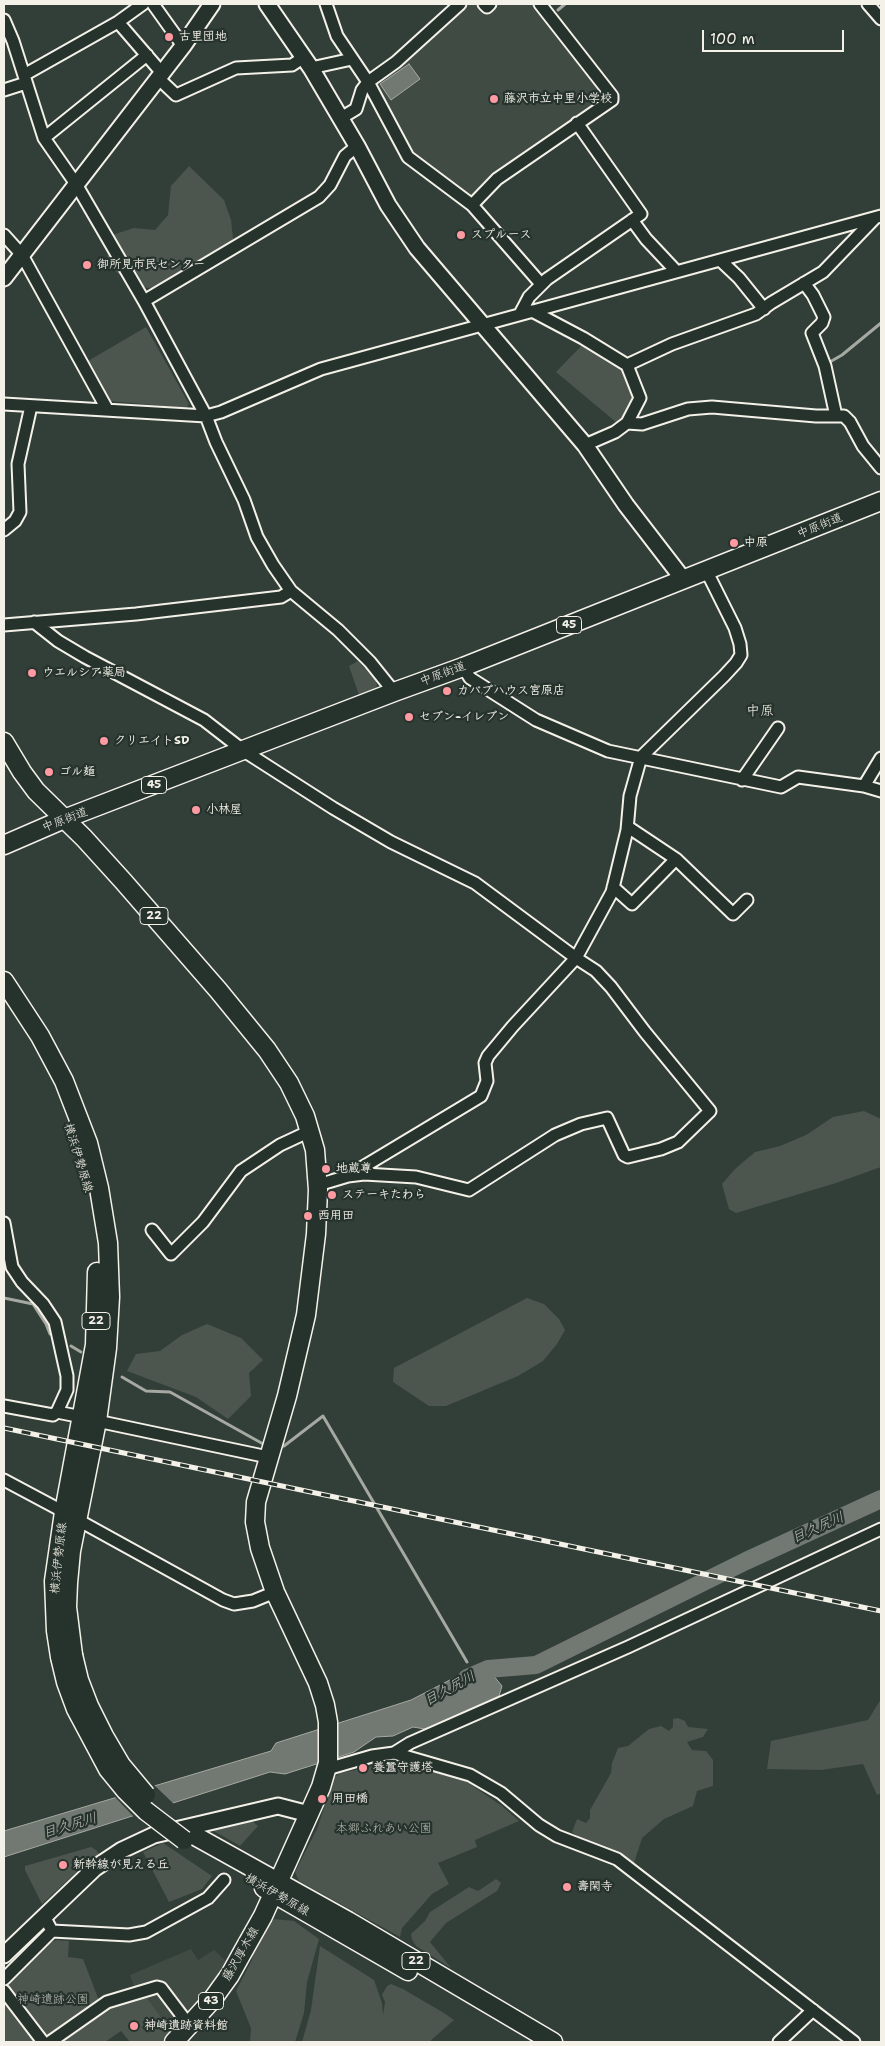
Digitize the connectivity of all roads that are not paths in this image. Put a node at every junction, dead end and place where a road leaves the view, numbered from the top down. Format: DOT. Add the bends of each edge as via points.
graph roads {
  1 [pos="143,4"];
  2 [pos="153,4"];
  3 [pos="212,4"];
  4 [pos="267,4"];
  5 [pos="326,4"];
  6 [pos="460,4"];
  7 [pos="484,4"];
  8 [pos="490,4"];
  9 [pos="540,4"];
  10 [pos="868,4"];
  11 [pos="881,19"];
  12 [pos="4,20"];
  13 [pos="118,22"];
  14 [pos="183,46"];
  15 [pos="147,55"];
  16 [pos="352,59"];
  17 [pos="308,62"];
  18 [pos="160,75"];
  19 [pos="25,79"];
  20 [pos="368,82"];
  21 [pos="4,90"];
  22 [pos="342,118"];
  23 [pos="577,123"];
  24 [pos="44,138"];
  25 [pos="358,146"];
  26 [pos="76,184"];
  27 [pos="472,205"];
  28 [pos="879,217"];
  29 [pos="632,220"];
  30 [pos="4,236"];
  31 [pos="22,255"];
  32 [pos="720,260"];
  33 [pos="676,271"];
  34 [pos="4,278"];
  35 [pos="804,283"];
  36 [pos="541,284"];
  37 [pos="144,301"];
  38 [pos="764,309"];
  39 [pos="532,311"];
  40 [pos="520,314"];
  41 [pos="482,325"];
  42 [pos="627,365"];
  43 [pos="4,404"];
  44 [pos="30,406"];
  45 [pos="107,409"];
  46 [pos="206,416"];
  47 [pos="836,416"];
  48 [pos="627,423"];
  49 [pos="585,446"];
  50 [pos="881,468"];
  51 [pos="881,501"];
  52 [pos="4,530"];
  53 [pos="707,572"];
  54 [pos="684,579"];
  55 [pos="292,591"];
  56 [pos="34,622"];
  57 [pos="4,625"];
  58 [pos="463,667"];
  59 [pos="394,692"];
  60 [pos="778,728"];
  61 [pos="4,742"];
  62 [pos="244,751"];
  63 [pos="642,757"];
  64 [pos="881,758"];
  65 [pos="742,780"];
  66 [pos="864,786"];
  67 [pos="881,791"];
  68 [pos="64,819"];
  69 [pos="628,826"];
  70 [pos="4,845"];
  71 [pos="676,860"];
  72 [pos="613,887"];
  73 [pos="746,900"];
  74 [pos="576,958"];
  75 [pos="4,982"];
  76 [pos="4,1001"];
  77 [pos="310,1131"];
  78 [pos="348,1176"];
  79 [pos="318,1185"];
  80 [pos="4,1224"];
  81 [pos="152,1230"];
  82 [pos="4,1406"];
  83 [pos="58,1412"];
  84 [pos="90,1419"];
  85 [pos="271,1450"];
  86 [pos="4,1480"];
  87 [pos="71,1516"];
  88 [pos="881,1529"];
  89 [pos="275,1592"];
  90 [pos="394,1753"];
  91 [pos="327,1768"];
  92 [pos="309,1814"];
  93 [pos="224,1880"];
  94 [pos="275,1887"];
  95 [pos="44,1916"];
  96 [pos="52,1931"];
  97 [pos="4,1955"];
  98 [pos="4,1978"];
  99 [pos="4,1991"];
  100 [pos="813,2010"];
  101 [pos="189,2025"];
  102 [pos="43,2042"];
  103 [pos="50,2042"];
  104 [pos="174,2042"];
  105 [pos="532,2042"];
  106 [pos="553,2042"];
  107 [pos="780,2042"];
  108 [pos="854,2042"];
  1 -- 13 [label="street"];
  2 -- 14 [label="street"];
  3 -- 14 [label="street"];
  4 -- 17 [label="street"];
  5 -- 16 [label="street" via="337,36"];
  6 -- 20 [label="street" via="396,62"];
  7 -- 8 [label="street" via="487,7"];
  9 -- 23 [label="street" via="612,96 612,100"];
  10 -- 11 [label="street"];
  12 -- 19 [label="street"];
  13 -- 15 [label="street"];
  13 -- 19 [label="street"];
  14 -- 18 [label="street"];
  15 -- 18 [label="street"];
  15 -- 24 [label="street"];
  16 -- 17 [label="street"];
  16 -- 20 [label="street"];
  17 -- 18 [label="street" via="236,68 176,95"];
  17 -- 22 [label="street"];
  18 -- 26 [label="street"];
  19 -- 21 [label="street"];
  19 -- 24 [label="street"];
  20 -- 22 [label="street" via="356,110"];
  20 -- 27 [label="street" via="408,157"];
  22 -- 25 [label="street"];
  23 -- 27 [label="street" via="497,179"];
  23 -- 29 [label="street" via="641,214"];
  24 -- 26 [label="street"];
  25 -- 37 [label="street" via="345,156 330,185 319,196"];
  25 -- 41 [label="street" via="406,233"];
  26 -- 31 [label="street"];
  26 -- 37 [label="street"];
  27 -- 36 [label="street"];
  28 -- 32 [label="street"];
  28 -- 35 [label="street" via="823,272"];
  29 -- 33 [label="street"];
  29 -- 36 [label="street"];
  30 -- 31 [label="street"];
  31 -- 34 [label="street"];
  31 -- 45 [label="street"];
  32 -- 33 [label="street"];
  32 -- 38 [label="street"];
  33 -- 39 [label="street"];
  35 -- 38 [label="street"];
  35 -- 47 [label="street" via="824,317 812,333 825,366"];
  36 -- 40 [label="street"];
  37 -- 46 [label="street"];
  38 -- 42 [label="street"];
  39 -- 40 [label="street"];
  39 -- 42 [label="street"];
  40 -- 41 [label="street"];
  41 -- 46 [label="street" via="321,369"];
  41 -- 49 [label="street"];
  42 -- 48 [label="street" via="640,398"];
  43 -- 44 [label="street"];
  44 -- 45 [label="street"];
  44 -- 52 [label="street" via="18,464 20,512"];
  45 -- 46 [label="street"];
  46 -- 55 [label="street" via="258,537"];
  47 -- 48 [label="street" via="712,407 688,409 642,424"];
  47 -- 50 [label="street" via="844,416 850,422 863,446"];
  48 -- 49 [label="street"];
  49 -- 54 [label="street"];
  51 -- 53 [label="main road, 中原街道 / 45"];
  53 -- 54 [label="main road, 中原街道 / 45"];
  53 -- 63 [label="street" via="735,628 741,655 736,664"];
  54 -- 58 [label="main road, 中原街道 / 45"];
  55 -- 56 [label="street" via="281,597 96,619"];
  55 -- 59 [label="street" via="338,630"];
  56 -- 57 [label="street"];
  56 -- 62 [label="street" via="84,657 204,720"];
  58 -- 59 [label="main road, 中原街道 / 45"];
  58 -- 63 [label="street" via="470,678 536,720 608,751"];
  59 -- 62 [label="main road, 中原街道 / 45"];
  60 -- 65 [label="street"];
  61 -- 68 [label="main road, 22" via="36,791"];
  62 -- 68 [label="main road, 中原街道 / 45"];
  62 -- 74 [label="street" via="383,838 475,883"];
  63 -- 65 [label="street"];
  63 -- 69 [label="street" via="630,796"];
  64 -- 66 [label="street"];
  65 -- 66 [label="street" via="781,787 798,776"];
  66 -- 67 [label="street"];
  68 -- 70 [label="main road, 中原街道 / 45"];
  68 -- 77 [label="main road, 22" via="123,881 267,1050 289,1083"];
  69 -- 71 [label="street"];
  69 -- 72 [label="street"];
  71 -- 72 [label="street" via="632,904"];
  71 -- 73 [label="street" via="734,914"];
  72 -- 74 [label="street"];
  74 -- 78 [label="street" via="488,1056 485,1063 487,1081 481,1096"];
  74 -- 78 [label="street" via="596,971 611,987 710,1111 690,1132 678,1142 661,1149 628,1157 624,1155 607,1118 581,1124 555,1135 470,1190 416,1177"];
  75 -- 84 [label="main road, 横浜伊勢原線 / 22" via="40,1036 64,1081 88,1143 100,1188 108,1243 110,1297 107,1348"];
  76 -- 84 [label="main road, 横浜伊勢原線 / 22" via="30,1039 53,1085 79,1151 89,1188 96,1241 97,1296"];
  77 -- 79 [label="main road, 22"];
  77 -- 81 [label="street" via="280,1145 241,1171 203,1222 171,1254"];
  78 -- 79 [label="street"];
  79 -- 85 [label="main road, 22" via="316,1234 306,1315"];
  80 -- 83 [label="street" via="12,1267 55,1322 67,1376 67,1390"];
  82 -- 83 [label="street" via="53,1415"];
  83 -- 84 [label="street"];
  84 -- 85 [label="street"];
  84 -- 87 [label="main road, 横浜伊勢原線 / 22"];
  85 -- 89 [label="main road, 22" via="256,1502 256,1522 260,1548"];
  86 -- 87 [label="street"];
  87 -- 89 [label="street" via="234,1604"];
  87 -- 94 [label="main road, 横浜伊勢原線 / 22, bridge" via="66,1656 121,1765 191,1838"];
  88 -- 90 [label="street"];
  89 -- 91 [label="main road, 22" via="318,1683 328,1722"];
  90 -- 91 [label="street"];
  90 -- 100 [label="street" via="470,1774 501,1792 557,1836 617,1859"];
  91 -- 92 [label="main road, 横浜伊勢原線 / 22"];
  92 -- 94 [label="main road, 横浜伊勢原線 / 22"];
  92 -- 95 [label="street" via="278,1806 154,1835 122,1850 95,1868"];
  93 -- 96 [label="street" via="208,1898 146,1932 129,1935"];
  94 -- 101 [label="main road, 藤沢厚木線 / 43" via="230,1975"];
  94 -- 105 [label="main road, 横浜伊勢原線 / 22"];
  94 -- 106 [label="main road, 横浜伊勢原線 / 22"];
  95 -- 96 [label="street"];
  95 -- 97 [label="street"];
  96 -- 98 [label="street"];
  99 -- 102 [label="street"];
  100 -- 107 [label="street"];
  100 -- 108 [label="street"];
  101 -- 103 [label="street" via="157,1987 107,2002"];
  101 -- 104 [label="main road, 藤沢厚木線 / 43"];
}
